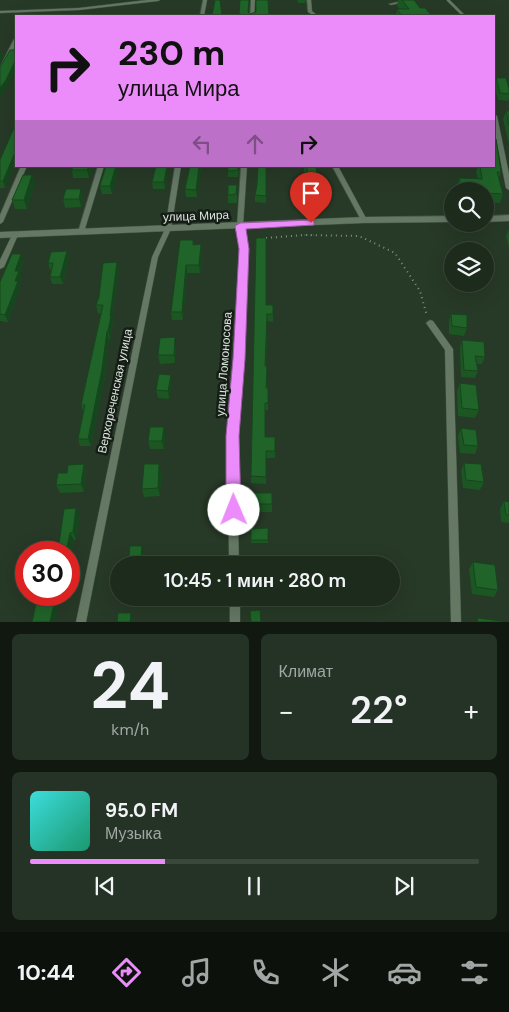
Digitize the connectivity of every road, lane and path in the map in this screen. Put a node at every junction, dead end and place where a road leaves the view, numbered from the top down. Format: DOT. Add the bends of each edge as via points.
graph roads {
  1 [pos="158,0"];
  2 [pos="205,0"];
  3 [pos="253,0"];
  4 [pos="309,0"];
  5 [pos="412,0"];
  6 [pos="448,0"];
  7 [pos="391,4"];
  8 [pos="0,12"];
  9 [pos="23,14"];
  10 [pos="202,15"];
  11 [pos="252,15"];
  12 [pos="314,15"];
  13 [pos="463,15"];
  14 [pos="15,42"];
  15 [pos="0,72"];
  16 [pos="495,121"];
  17 [pos="24,167"];
  18 [pos="101,167"];
  19 [pos="178,167"];
  20 [pos="244,167"];
  21 [pos="336,167"];
  22 [pos="509,188"];
  23 [pos="509,218"];
  24 [pos="444,219"];
  25 [pos="494,219"];
  26 [pos="364,220"];
  27 [pos="0,222"];
  28 [pos="240,226"];
  29 [pos="168,229"];
  30 [pos="81,232"];
  31 [pos="0,235"];
  32 [pos="15,235"];
  33 [pos="260,239"];
  34 [pos="0,267"];
  35 [pos="430,323"];
  36 [pos="234,556"];
  37 [pos="235,606"];
  38 [pos="80,622"];
  39 [pos="235,622"];
  40 [pos="456,622"];
  1 -- 9 [label="street"];
  2 -- 10 [label="street"];
  3 -- 11 [label="street"];
  4 -- 12 [label="street" via="310,12"];
  5 -- 7 [label="street"];
  6 -- 13 [label="lane"];
  8 -- 9 [label="street"];
  14 -- 15 [label="street"];
  16 -- 22 [label="street"];
  17 -- 27 [label="street"];
  18 -- 30 [label="street"];
  19 -- 29 [label="street, Верхореченская улица"];
  20 -- 28 [label="street, улица Ломоносова"];
  21 -- 26 [label="street"];
  23 -- 25 [label="street"];
  24 -- 26 [label="street, улица Мира"];
  26 -- 28 [label="street, улица Мира"];
  28 -- 29 [label="street, улица Мира"];
  28 -- 36 [label="street, улица Ломоносова" via="244,249 232,436"];
  29 -- 30 [label="street, улица Мира"];
  29 -- 38 [label="street, Верхореченская улица" via="156,257"];
  30 -- 32 [label="street, улица Мира"];
  31 -- 32 [label="street, улица Мира"];
  32 -- 34 [label="street"];
  33 -- 35 [label="path" via="304,234 359,236 395,252 420,291"];
  35 -- 40 [label="street" via="449,349"];
  37 -- 39 [label="street"];
}
